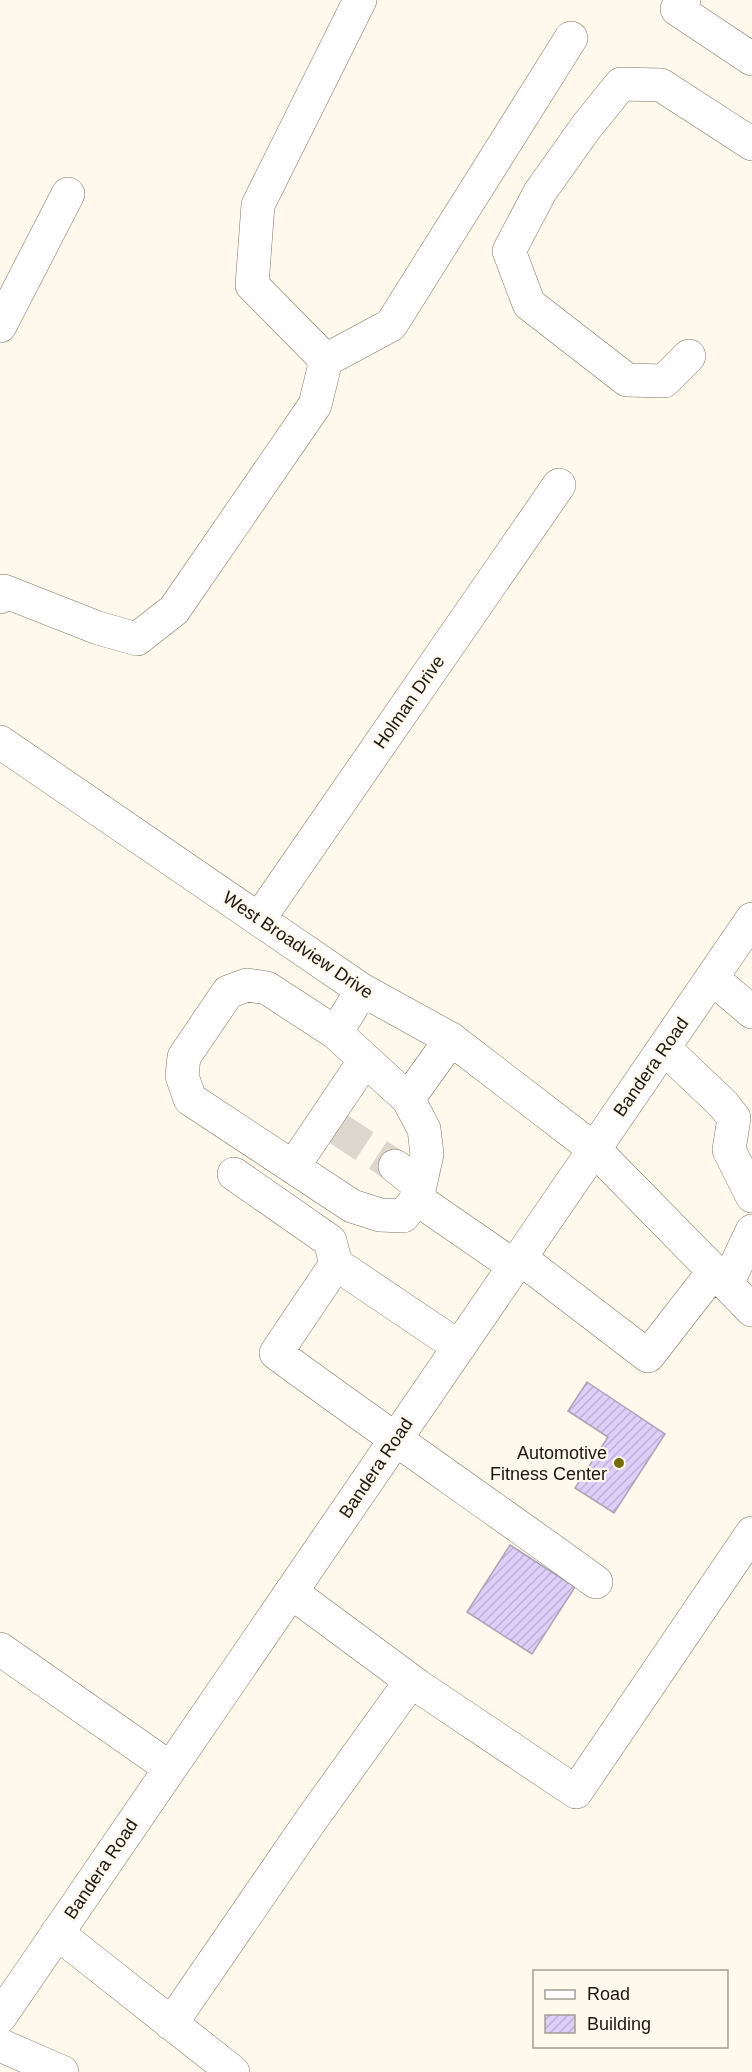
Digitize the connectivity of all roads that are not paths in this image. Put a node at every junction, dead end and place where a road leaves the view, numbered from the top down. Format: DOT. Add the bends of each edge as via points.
graph roads {
  1 [pos="360,0"];
  2 [pos="684,0"];
  3 [pos="571,38"];
  4 [pos="752,59"];
  5 [pos="752,144"];
  6 [pos="68,194"];
  7 [pos="0,326"];
  8 [pos="689,356"];
  9 [pos="326,360"];
  10 [pos="559,485"];
  11 [pos="1,592"];
  12 [pos="0,742"];
  13 [pos="259,919"];
  14 [pos="752,919"];
  15 [pos="712,978"];
  16 [pos="362,990"];
  17 [pos="752,1012"];
  18 [pos="336,1033"];
  19 [pos="452,1039"];
  20 [pos="664,1048"];
  21 [pos="365,1059"];
  22 [pos="408,1098"];
  23 [pos="743,1107"];
  24 [pos="594,1149"];
  25 [pos="293,1167"];
  26 [pos="234,1174"];
  27 [pos="411,1184"];
  28 [pos="752,1196"];
  29 [pos="752,1232"];
  30 [pos="517,1262"];
  31 [pos="336,1264"];
  32 [pos="720,1278"];
  33 [pos="752,1310"];
  34 [pos="459,1347"];
  35 [pos="395,1440"];
  36 [pos="752,1533"];
  37 [pos="596,1582"];
  38 [pos="291,1592"];
  39 [pos="2,1657"];
  40 [pos="411,1681"];
  41 [pos="170,1768"];
  42 [pos="57,1934"];
  43 [pos="0,2017"];
  44 [pos="171,2024"];
  45 [pos="0,2045"];
  46 [pos="62,2072"];
  47 [pos="233,2072"];
  1 -- 9 [label="street" via="258,205 252,285"];
  2 -- 4 [label="street" via="678,9"];
  3 -- 9 [label="street" via="391,325"];
  5 -- 8 [label="street" via="661,85 621,84 540,192 509,251 529,304 627,380 664,381"];
  6 -- 7 [label="street"];
  9 -- 11 [label="street" via="315,405 174,610 137,639"];
  10 -- 13 [label="street, Holman Drive"];
  12 -- 13 [label="street, West Broadview Drive"];
  13 -- 16 [label="street, West Broadview Drive"];
  14 -- 15 [label="street, Bandera Road"];
  15 -- 17 [label="street"];
  15 -- 20 [label="street, Bandera Road"];
  16 -- 18 [label="street"];
  16 -- 19 [label="street, West Broadview Drive"];
  18 -- 21 [label="street"];
  18 -- 25 [label="street" via="267,988 247,985 228,992 184,1057 182,1076 190,1099"];
  19 -- 22 [label="street"];
  19 -- 24 [label="street, West Broadview Drive"];
  20 -- 23 [label="street" via="723,1104"];
  20 -- 24 [label="street, Bandera Road"];
  21 -- 22 [label="street"];
  21 -- 25 [label="street" via="332,1123"];
  22 -- 27 [label="street" via="424,1129 427,1154"];
  23 -- 28 [label="street" via="729,1150"];
  24 -- 30 [label="street, Bandera Road"];
  24 -- 32 [label="street, West Broadview Drive"];
  25 -- 27 [label="street" via="352,1206 380,1215 403,1216"];
  26 -- 31 [label="street" via="330,1241"];
  27 -- 30 [label="street"];
  29 -- 32 [label="street"];
  30 -- 32 [label="street" via="648,1356"];
  30 -- 34 [label="street, Bandera Road"];
  31 -- 34 [label="street"];
  31 -- 35 [label="street" via="276,1353"];
  32 -- 33 [label="street, West Broadview Drive"];
  34 -- 35 [label="street, Bandera Road"];
  35 -- 37 [label="street"];
  35 -- 38 [label="street, Bandera Road"];
  36 -- 40 [label="street" via="576,1792"];
  38 -- 40 [label="street"];
  38 -- 41 [label="street, Bandera Road"];
  39 -- 41 [label="street"];
  40 -- 44 [label="street"];
  41 -- 42 [label="street, Bandera Road"];
  42 -- 43 [label="street, Bandera Road"];
  42 -- 44 [label="street"];
  44 -- 47 [label="street"];
  45 -- 46 [label="street"];
}
